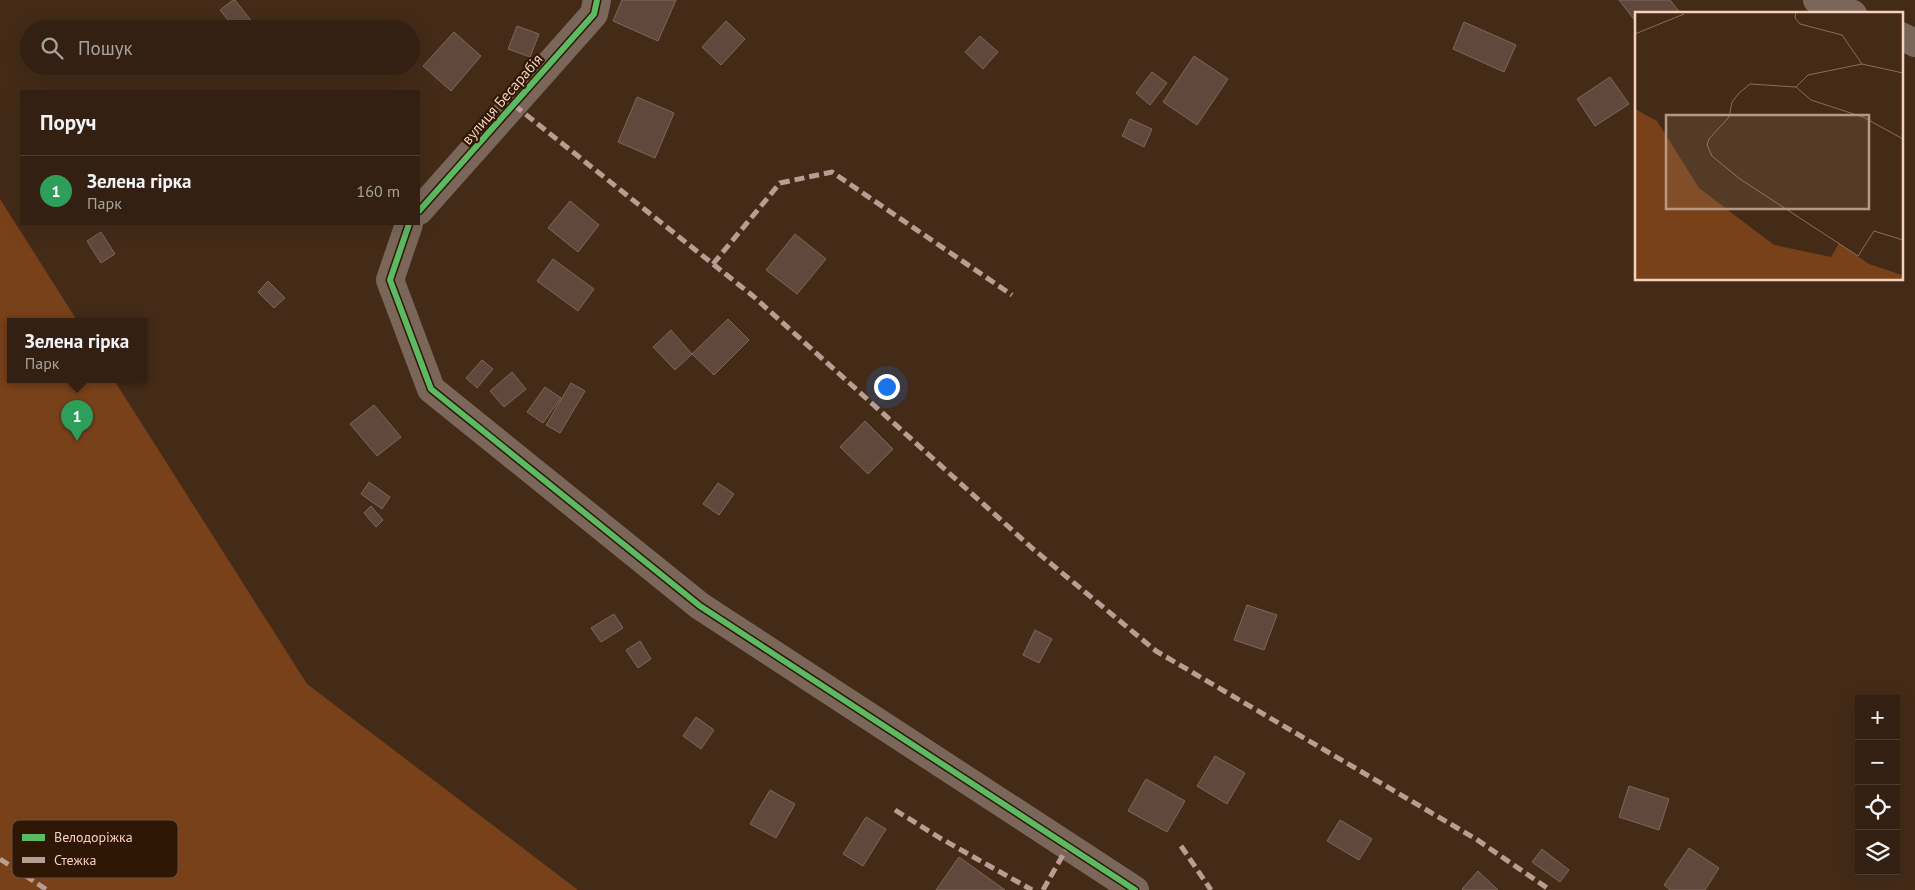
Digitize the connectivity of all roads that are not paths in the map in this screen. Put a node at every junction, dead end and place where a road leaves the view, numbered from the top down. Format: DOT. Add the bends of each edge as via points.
graph roads {
  1 [pos="596,0"];
  2 [pos="1817,0"];
  3 [pos="1848,12"];
  4 [pos="1902,36"];
  5 [pos="1915,43"];
  6 [pos="420,210"];
  7 [pos="409,225"];
  8 [pos="1135,890"];
  1 -- 6 [label="street, вулиця Бесарабія" via="594,14"];
  2 -- 3 [label="street"];
  4 -- 5 [label="street"];
  7 -- 8 [label="street" via="390,280 431,389 700,606"];
}
